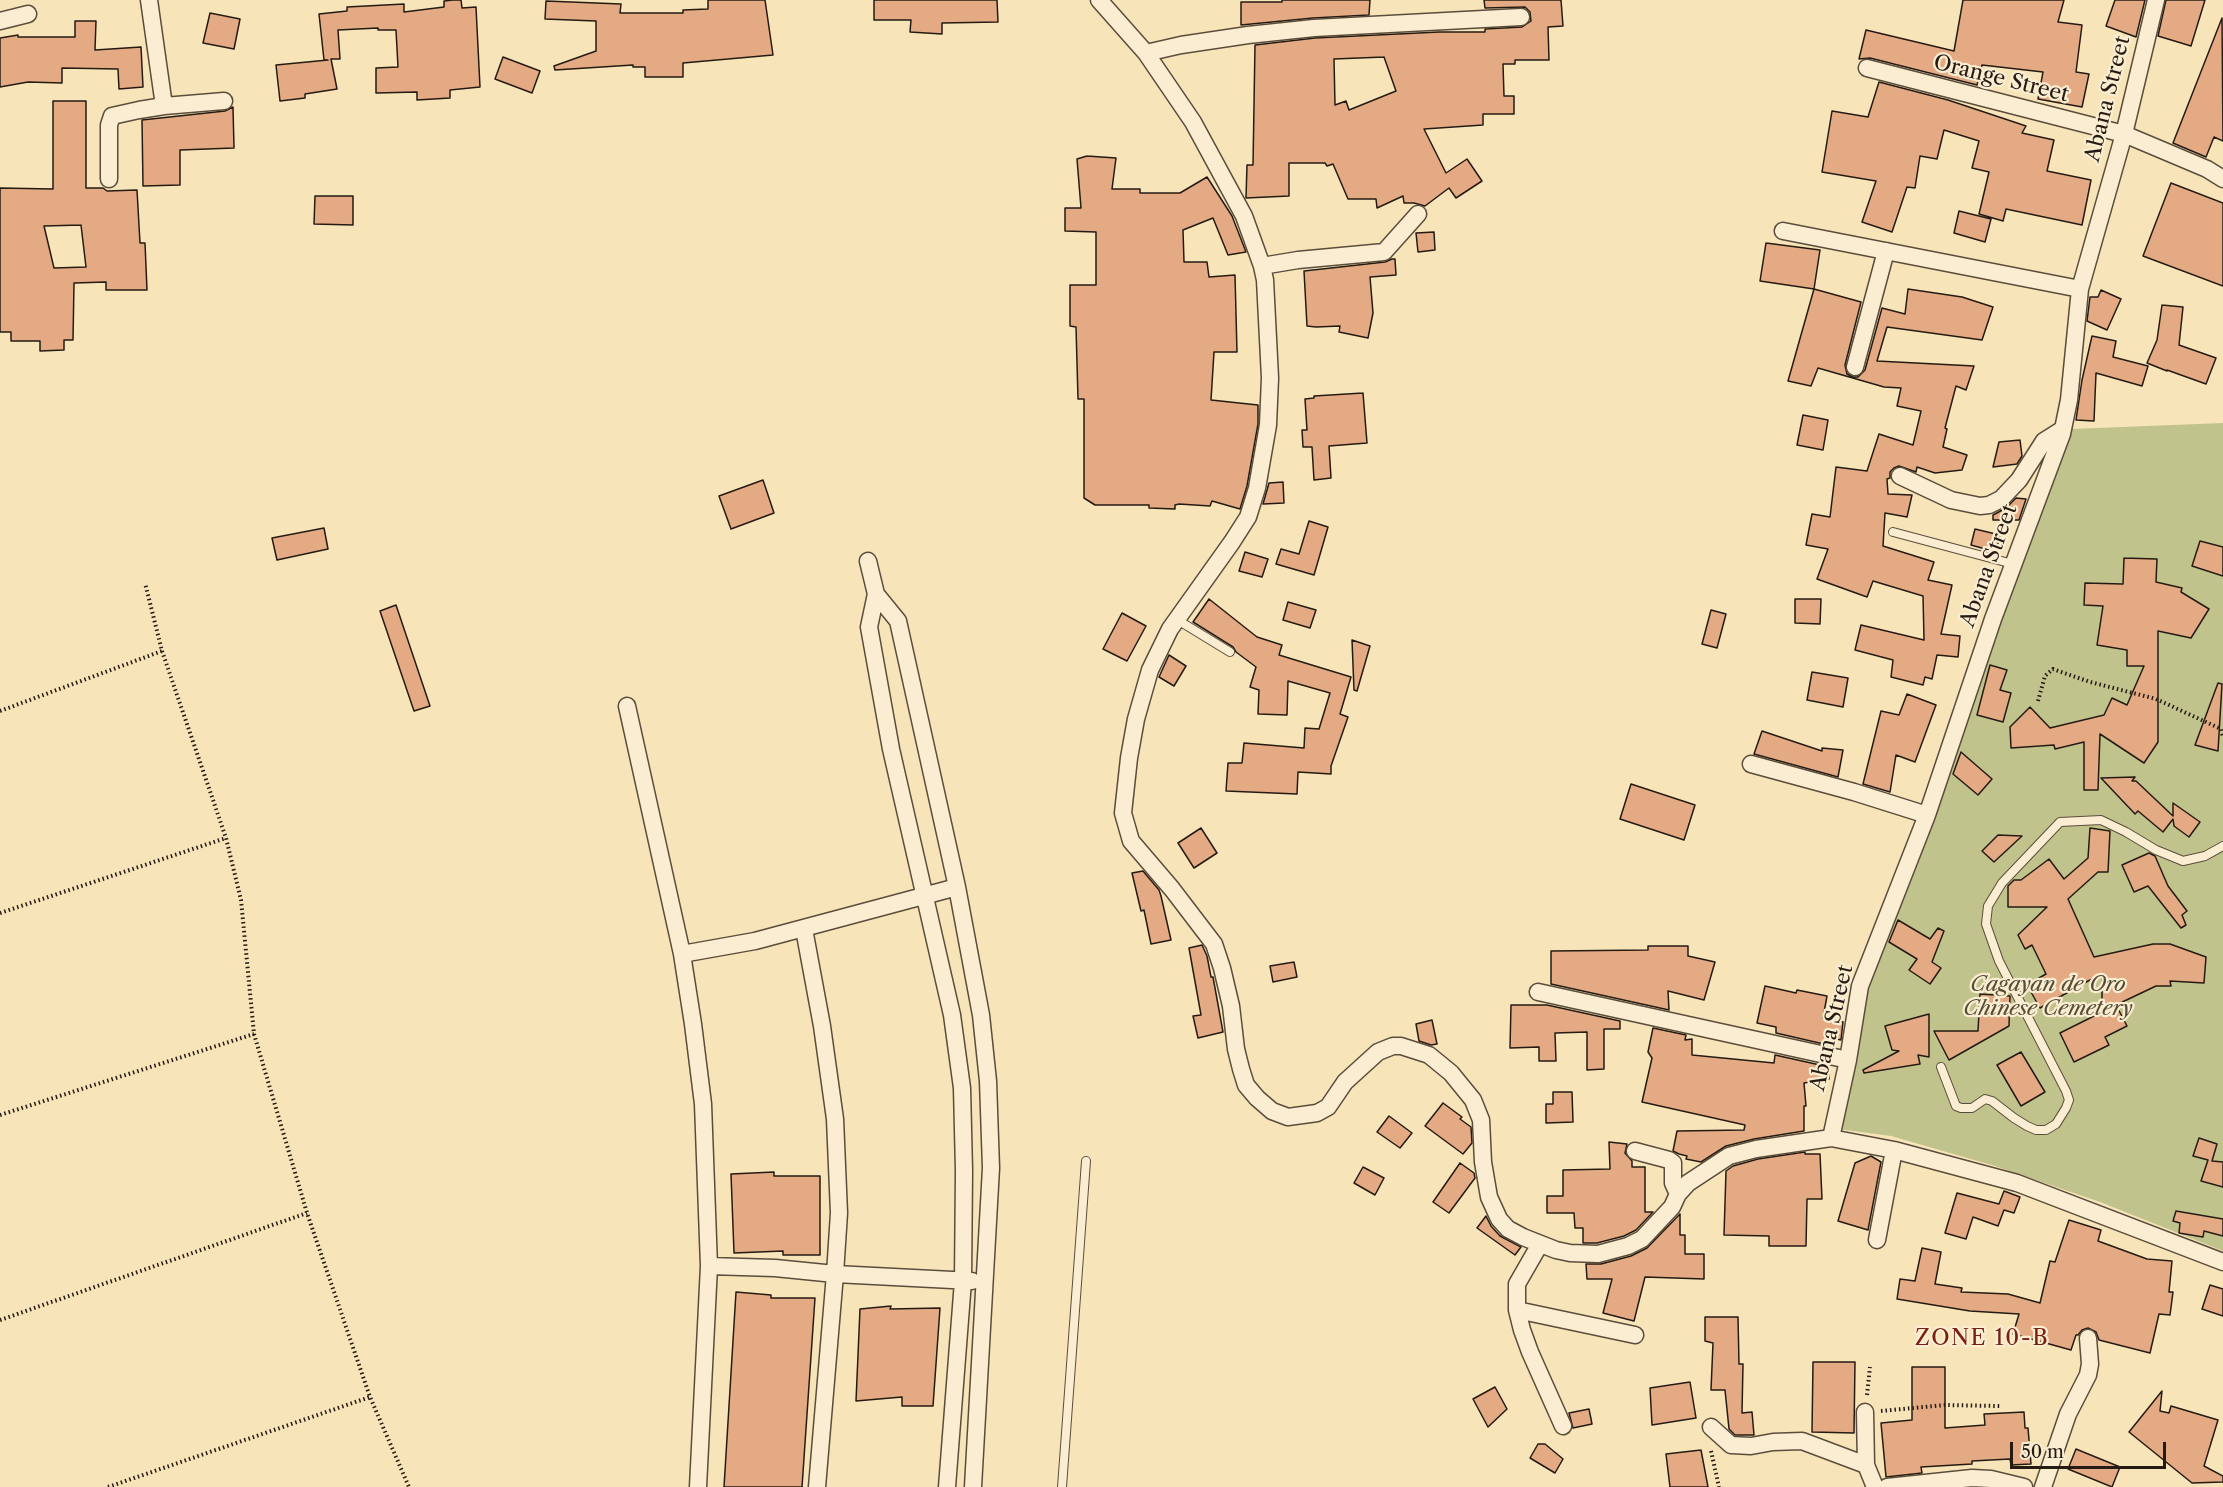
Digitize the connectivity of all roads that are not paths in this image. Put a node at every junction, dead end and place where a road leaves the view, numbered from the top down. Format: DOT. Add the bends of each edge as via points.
graph roads {
  1 [pos="149,0"];
  2 [pos="1099,0"];
  3 [pos="2156,0"];
  4 [pos="28,14"];
  5 [pos="1521,17"];
  6 [pos="0,21"];
  7 [pos="1146,53"];
  8 [pos="1867,68"];
  9 [pos="224,101"];
  10 [pos="164,106"];
  11 [pos="2124,134"];
  12 [pos="109,179"];
  13 [pos="2223,179"];
  14 [pos="1418,214"];
  15 [pos="1783,231"];
  16 [pos="1886,251"];
  17 [pos="1262,266"];
  18 [pos="2080,289"];
  19 [pos="1855,367"];
  20 [pos="2063,429"];
  21 [pos="1900,476"];
  22 [pos="1893,532"];
  23 [pos="868,561"];
  24 [pos="2013,564"];
  25 [pos="876,594"];
  26 [pos="1176,619"];
  27 [pos="1230,652"];
  28 [pos="627,706"];
  29 [pos="1751,764"];
  30 [pos="1927,814"];
  31 [pos="2223,846"];
  32 [pos="957,887"];
  33 [pos="926,895"];
  34 [pos="804,929"];
  35 [pos="682,954"];
  36 [pos="1538,992"];
  37 [pos="1848,1060"];
  38 [pos="1941,1066"];
  39 [pos="988,1081"];
  40 [pos="962,1088"];
  41 [pos="1831,1138"];
  42 [pos="1894,1150"];
  43 [pos="1635,1151"];
  44 [pos="1086,1161"];
  45 [pos="1678,1194"];
  46 [pos="1877,1240"];
  47 [pos="1540,1244"];
  48 [pos="2223,1262"];
  49 [pos="709,1266"];
  50 [pos="835,1274"];
  51 [pos="963,1281"];
  52 [pos="984,1282"];
  53 [pos="1517,1310"];
  54 [pos="1635,1335"];
  55 [pos="2088,1338"];
  56 [pos="1864,1412"];
  57 [pos="1563,1426"];
  58 [pos="1711,1427"];
  59 [pos="1866,1465"];
  60 [pos="2048,1486"];
  61 [pos="698,1487"];
  62 [pos="817,1487"];
  63 [pos="947,1487"];
  64 [pos="973,1487"];
  65 [pos="1062,1487"];
  66 [pos="1875,1487"];
  67 [pos="1887,1487"];
  68 [pos="2024,1487"];
  1 -- 10 [label="street"];
  2 -- 7 [label="street"];
  3 -- 11 [label="street, Abana Street"];
  4 -- 6 [label="street"];
  5 -- 7 [label="street" via="1281,32"];
  7 -- 17 [label="street" via="1193,122 1244,216"];
  8 -- 11 [label="street, Orange Street"];
  9 -- 10 [label="street"];
  10 -- 12 [label="street" via="112,116"];
  11 -- 13 [label="street, Orange Street"];
  11 -- 18 [label="street, Abana Street"];
  14 -- 17 [label="street" via="1384,252"];
  15 -- 16 [label="street"];
  16 -- 18 [label="street"];
  16 -- 19 [label="street"];
  17 -- 26 [label="street" via="1270,378 1268,425 1257,488 1248,517"];
  18 -- 20 [label="street, Abana Street"];
  20 -- 21 [label="street" via="2044,441 2019,480 2001,499 1989,505 1951,500"];
  20 -- 24 [label="street, Abana Street"];
  22 -- 24 [label="lane"];
  23 -- 25 [label="street"];
  24 -- 30 [label="street, Abana Street"];
  25 -- 32 [label="street" via="898,621"];
  25 -- 33 [label="street" via="869,627 891,748"];
  26 -- 27 [label="lane"];
  26 -- 47 [label="street" via="1150,670 1136,719 1123,813 1131,841 1214,944 1246,1085 1272,1111 1288,1117 1302,1116 1328,1107 1345,1082 1378,1052 1401,1046 1429,1055 1451,1073 1473,1100 1481,1120 1489,1197 1499,1219 1508,1229"];
  28 -- 35 [label="street"];
  29 -- 30 [label="street"];
  30 -- 37 [label="street, Abana Street" via="1860,986"];
  31 -- 38 [label="lane" via="2205,856 2183,861 2101,820 2060,822 2002,883 1988,906 1986,924 1999,961 2067,1091 2066,1108 2056,1124 2046,1130 2027,1126 1985,1099 1972,1108 1961,1108 1956,1106"];
  32 -- 33 [label="street"];
  32 -- 39 [label="street" via="981,1015"];
  33 -- 34 [label="street"];
  33 -- 40 [label="street" via="952,1015"];
  34 -- 35 [label="street"];
  34 -- 50 [label="street" via="835,1119"];
  35 -- 49 [label="street" via="703,1104"];
  36 -- 37 [label="street"];
  37 -- 41 [label="street, Abana Street"];
  39 -- 40 [label="street"];
  39 -- 52 [label="street" via="991,1168"];
  40 -- 51 [label="street"];
  41 -- 42 [label="street"];
  41 -- 45 [label="street" via="1729,1156 1702,1172"];
  42 -- 46 [label="street"];
  42 -- 48 [label="street" via="2017,1183"];
  43 -- 45 [label="street" via="1669,1160"];
  44 -- 65 [label="lane"];
  45 -- 47 [label="street" via="1672,1207 1642,1239 1628,1246 1581,1255"];
  47 -- 53 [label="street" via="1517,1284"];
  49 -- 50 [label="street"];
  49 -- 61 [label="street"];
  50 -- 51 [label="street"];
  50 -- 62 [label="street"];
  51 -- 52 [label="street"];
  51 -- 63 [label="street"];
  52 -- 64 [label="street"];
  53 -- 54 [label="street"];
  53 -- 57 [label="street"];
  55 -- 60 [label="street" via="2088,1375 2067,1414"];
  56 -- 59 [label="street"];
  58 -- 59 [label="street" via="1731,1445 1802,1441"];
  59 -- 66 [label="street"];
  67 -- 68 [label="street" via="1972,1478"];
}
